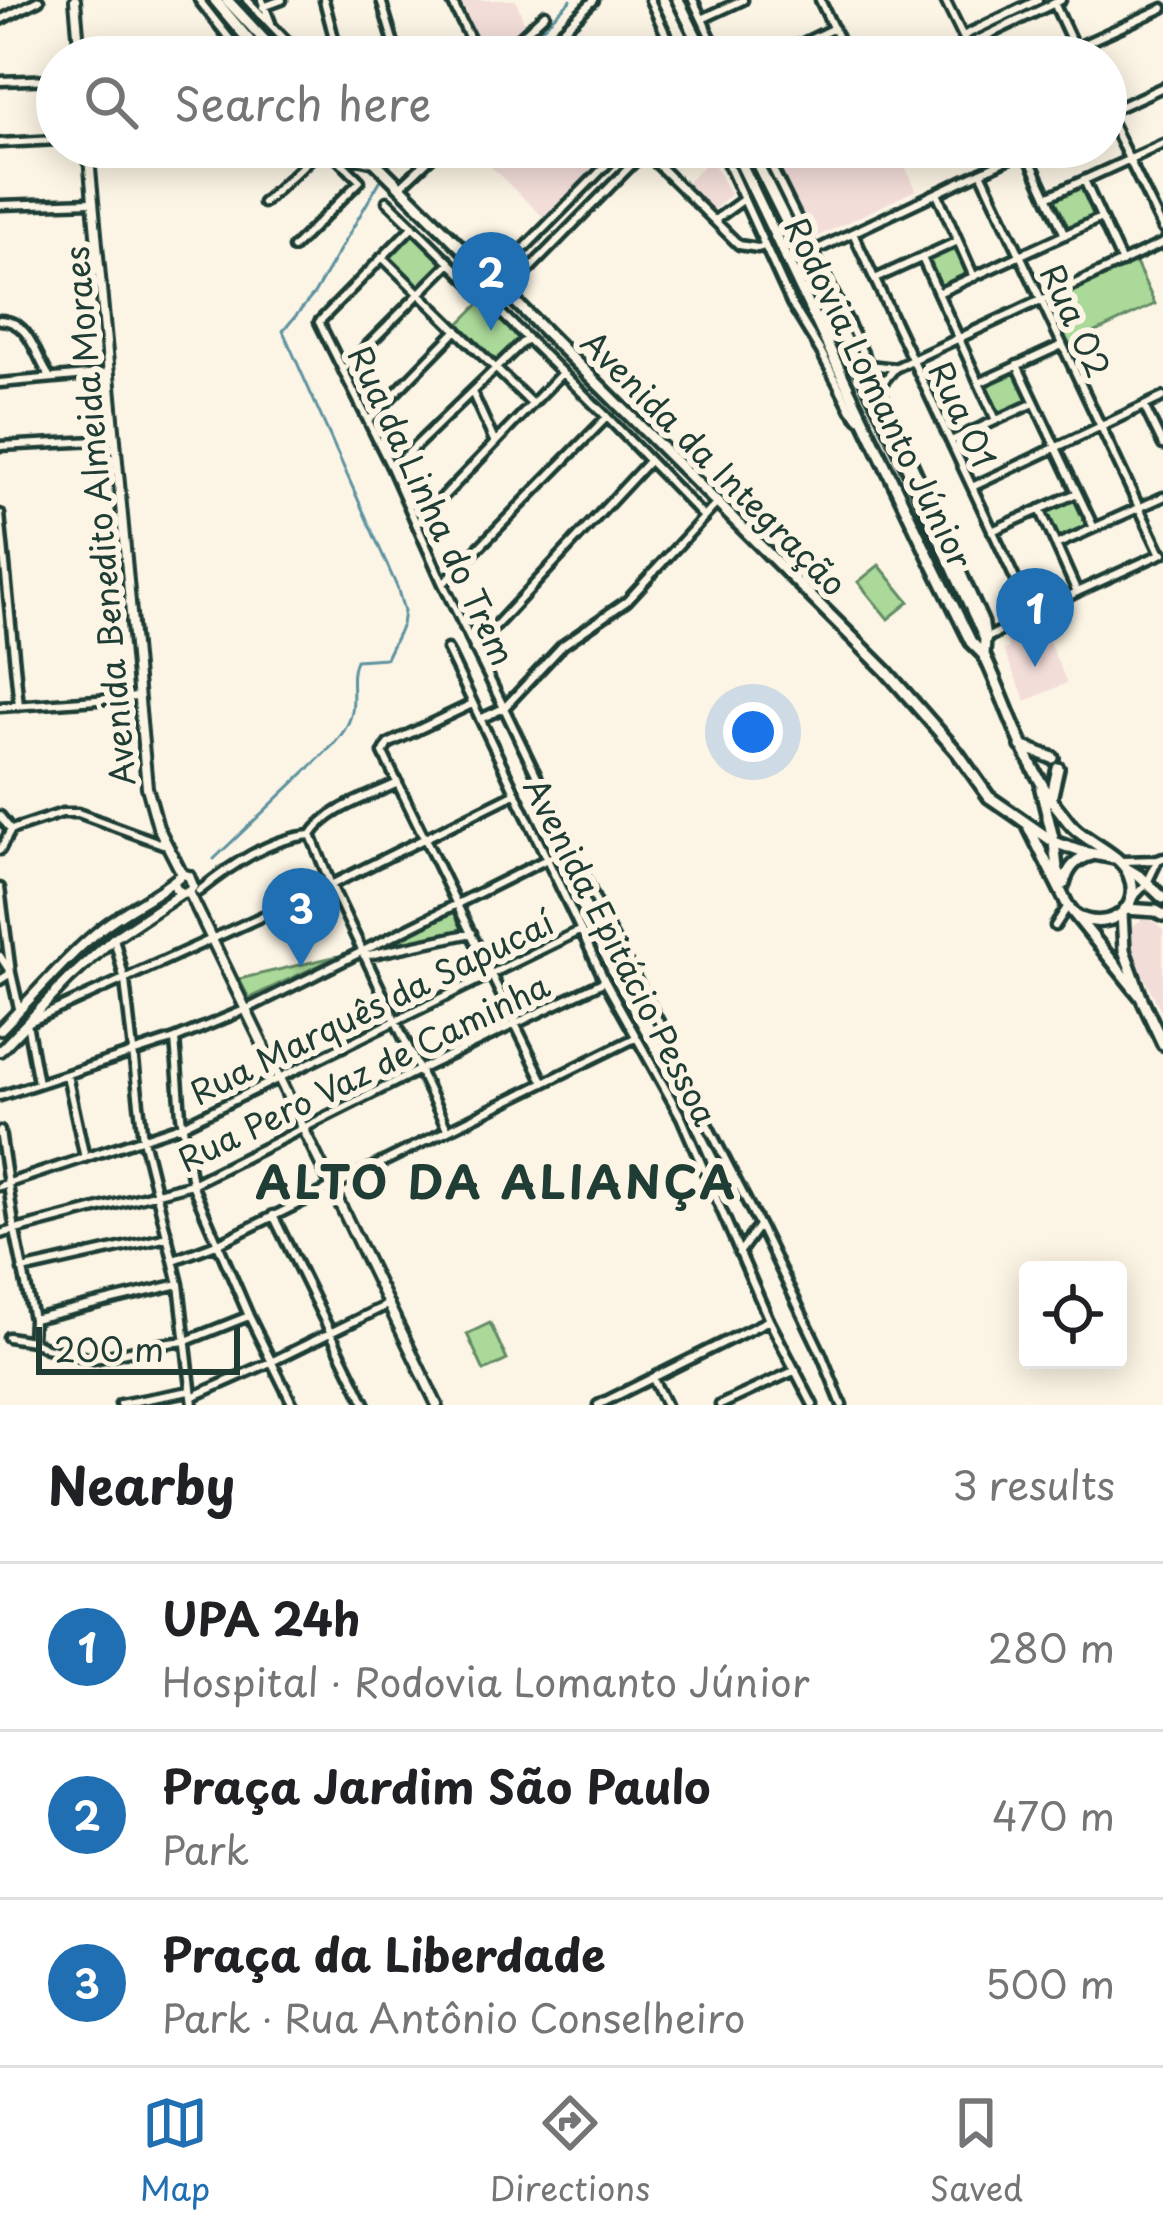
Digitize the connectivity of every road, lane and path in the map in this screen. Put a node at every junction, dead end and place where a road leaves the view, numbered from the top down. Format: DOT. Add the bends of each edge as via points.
graph roads {
  1 [pos="39,0"];
  2 [pos="75,0"];
  3 [pos="200,0"];
  4 [pos="214,0"];
  5 [pos="227,0"];
  6 [pos="247,0"];
  7 [pos="282,0"];
  8 [pos="324,0"];
  9 [pos="381,0"];
  10 [pos="451,0"];
  11 [pos="594,0"];
  12 [pos="650,0"];
  13 [pos="663,0"];
  14 [pos="678,0"];
  15 [pos="693,0"];
  16 [pos="743,0"];
  17 [pos="820,0"];
  18 [pos="945,0"];
  19 [pos="1036,1"];
  20 [pos="1058,2"];
  21 [pos="261,6"];
  22 [pos="1163,8"];
  23 [pos="1040,10"];
  24 [pos="545,14"];
  25 [pos="702,19"];
  26 [pos="0,20"];
  27 [pos="834,28"];
  28 [pos="78,36"];
  29 [pos="228,36"];
  30 [pos="245,36"];
  31 [pos="260,36"];
  32 [pos="282,36"];
  33 [pos="333,36"];
  34 [pos="392,36"];
  35 [pos="469,36"];
  36 [pos="521,36"];
  37 [pos="557,36"];
  38 [pos="666,36"];
  39 [pos="681,36"];
  40 [pos="696,36"];
  41 [pos="710,36"];
  42 [pos="817,36"];
  43 [pos="838,36"];
  44 [pos="963,36"];
  45 [pos="986,36"];
  46 [pos="1071,36"];
  47 [pos="1101,36"];
  48 [pos="36,80"];
  49 [pos="0,81"];
  50 [pos="1163,87"];
  51 [pos="1127,103"];
  52 [pos="36,141"];
  53 [pos="0,143"];
  54 [pos="1163,143"];
  55 [pos="1127,155"];
  56 [pos="1129,159"];
  57 [pos="90,168"];
  58 [pos="304,168"];
  59 [pos="347,168"];
  60 [pos="382,168"];
  61 [pos="420,168"];
  62 [pos="603,168"];
  63 [pos="665,168"];
  64 [pos="730,168"];
  65 [pos="744,168"];
  66 [pos="759,168"];
  67 [pos="773,168"];
  68 [pos="989,168"];
  69 [pos="1033,168"];
  70 [pos="1110,168"];
  71 [pos="629,169"];
  72 [pos="981,172"];
  73 [pos="1084,180"];
  74 [pos="400,187"];
  75 [pos="937,193"];
  76 [pos="1047,197"];
  77 [pos="744,199"];
  78 [pos="387,201"];
  79 [pos="92,202"];
  80 [pos="262,203"];
  81 [pos="0,205"];
  82 [pos="1101,218"];
  83 [pos="715,220"];
  84 [pos="413,226"];
  85 [pos="545,228"];
  86 [pos="1163,229"];
  87 [pos="853,232"];
  88 [pos="1065,235"];
  89 [pos="559,239"];
  90 [pos="958,241"];
  91 [pos="1163,243"];
  92 [pos="766,245"];
  93 [pos="292,248"];
  94 [pos="814,250"];
  95 [pos="1020,256"];
  96 [pos="382,257"];
  97 [pos="922,258"];
  98 [pos="450,262"];
  99 [pos="1122,262"];
  100 [pos="974,277"];
  101 [pos="875,279"];
  102 [pos="493,280"];
  103 [pos="506,293"];
  104 [pos="938,293"];
  105 [pos="419,294"];
  106 [pos="823,298"];
  107 [pos="1041,302"];
  108 [pos="0,320"];
  109 [pos="846,321"];
  110 [pos="457,330"];
  111 [pos="527,338"];
  112 [pos="959,339"];
  113 [pos="1062,345"];
  114 [pos="913,360"];
  115 [pos="869,365"];
  116 [pos="1017,365"];
  117 [pos="496,368"];
  118 [pos="895,368"];
  119 [pos="343,370"];
  120 [pos="109,373"];
  121 [pos="562,374"];
  122 [pos="50,378"];
  123 [pos="0,382"];
  124 [pos="979,382"];
  125 [pos="879,387"];
  126 [pos="472,392"];
  127 [pos="1163,397"];
  128 [pos="1035,402"];
  129 [pos="532,404"];
  130 [pos="1144,406"];
  131 [pos="607,417"];
  132 [pos="996,420"];
  133 [pos="368,421"];
  134 [pos="865,426"];
  135 [pos="1101,426"];
  136 [pos="115,440"];
  137 [pos="950,441"];
  138 [pos="495,442"];
  139 [pos="1163,445"];
  140 [pos="0,446"];
  141 [pos="1057,447"];
  142 [pos="649,461"];
  143 [pos="392,470"];
  144 [pos="972,487"];
  145 [pos="1078,493"];
  146 [pos="1163,497"];
  147 [pos="718,502"];
  148 [pos="1140,508"];
  149 [pos="1040,509"];
  150 [pos="0,514"];
  151 [pos="704,518"];
  152 [pos="416,524"];
  153 [pos="1094,529"];
  154 [pos="992,530"];
  155 [pos="1056,545"];
  156 [pos="1162,553"];
  157 [pos="443,584"];
  158 [pos="1077,592"];
  159 [pos="1032,615"];
  160 [pos="985,639"];
  161 [pos="447,649"];
  162 [pos="474,649"];
  163 [pos="985,656"];
  164 [pos="138,697"];
  165 [pos="472,704"];
  166 [pos="19,706"];
  167 [pos="0,707"];
  168 [pos="504,707"];
  169 [pos="480,719"];
  170 [pos="1021,746"];
  171 [pos="1037,778"];
  172 [pos="398,783"];
  173 [pos="516,793"];
  174 [pos="1052,800"];
  175 [pos="0,816"];
  176 [pos="1025,821"];
  177 [pos="11,830"];
  178 [pos="311,836"];
  179 [pos="0,837"];
  180 [pos="424,837"];
  181 [pos="1054,842"];
  182 [pos="168,846"];
  183 [pos="572,847"];
  184 [pos="0,850"];
  185 [pos="1095,854"];
  186 [pos="1161,859"];
  187 [pos="549,860"];
  188 [pos="1119,862"];
  189 [pos="178,878"];
  190 [pos="1064,882"];
  191 [pos="1147,883"];
  192 [pos="331,885"];
  193 [pos="0,888"];
  194 [pos="190,892"];
  195 [pos="1163,898"];
  196 [pos="458,904"];
  197 [pos="1069,905"];
  198 [pos="1126,908"];
  199 [pos="1163,915"];
  200 [pos="1054,926"];
  201 [pos="581,930"];
  202 [pos="472,932"];
  203 [pos="114,938"];
  204 [pos="213,941"];
  205 [pos="363,953"];
  206 [pos="0,956"];
  207 [pos="11,973"];
  208 [pos="491,976"];
  209 [pos="0,980"];
  210 [pos="124,981"];
  211 [pos="605,981"];
  212 [pos="1141,998"];
  213 [pos="248,1009"];
  214 [pos="19,1011"];
  215 [pos="396,1022"];
  216 [pos="27,1023"];
  217 [pos="516,1023"];
  218 [pos="0,1030"];
  219 [pos="635,1038"];
  220 [pos="175,1039"];
  221 [pos="1163,1044"];
  222 [pos="0,1051"];
  223 [pos="132,1052"];
  224 [pos="419,1070"];
  225 [pos="67,1075"];
  226 [pos="280,1078"];
  227 [pos="544,1083"];
  228 [pos="38,1084"];
  229 [pos="0,1096"];
  230 [pos="699,1108"];
  231 [pos="681,1117"];
  232 [pos="183,1126"];
  233 [pos="304,1127"];
  234 [pos="447,1129"];
  235 [pos="0,1131"];
  236 [pos="142,1139"];
  237 [pos="85,1158"];
  238 [pos="192,1184"];
  239 [pos="4,1185"];
  240 [pos="333,1187"];
  241 [pos="156,1194"];
  242 [pos="273,1215"];
  243 [pos="759,1225"];
  244 [pos="15,1231"];
  245 [pos="0,1234"];
  246 [pos="168,1237"];
  247 [pos="219,1243"];
  248 [pos="739,1253"];
  249 [pos="174,1260"];
  250 [pos="22,1270"];
  251 [pos="179,1284"];
  252 [pos="389,1304"];
  253 [pos="249,1316"];
  254 [pos="33,1318"];
  255 [pos="769,1320"];
  256 [pos="331,1332"];
  257 [pos="8,1337"];
  258 [pos="32,1341"];
  259 [pos="186,1341"];
  260 [pos="273,1361"];
  261 [pos="796,1370"];
  262 [pos="652,1379"];
  263 [pos="192,1398"];
  264 [pos="120,1404"];
  265 [pos="293,1405"];
  266 [pos="366,1405"];
  267 [pos="437,1405"];
  268 [pos="598,1405"];
  269 [pos="666,1405"];
  270 [pos="720,1405"];
  271 [pos="813,1405"];
  272 [pos="842,1405"];
  1 -- 26 [label="street"];
  2 -- 28 [label="main road"];
  3 -- 29 [label="street"];
  4 -- 30 [label="main road"];
  5 -- 31 [label="main road"];
  6 -- 21 [label="street"];
  7 -- 21 [label="street"];
  8 -- 33 [label="street"];
  9 -- 34 [label="street"];
  10 -- 35 [label="street"];
  11 -- 37 [label="street"];
  12 -- 38 [label="street"];
  13 -- 39 [label="main road"];
  14 -- 40 [label="main road"];
  15 -- 25 [label="street"];
  16 -- 25 [label="street"];
  17 -- 27 [label="street"];
  18 -- 44 [label="street"];
  19 -- 23 [label="street"];
  19 -- 44 [label="street"];
  20 -- 23 [label="street"];
  20 -- 46 [label="street"];
  21 -- 32 [label="street"];
  22 -- 47 [label="street"];
  23 -- 45 [label="street"];
  24 -- 36 [label="street"];
  25 -- 41 [label="street"];
  27 -- 42 [label="street"];
  27 -- 43 [label="street"];
  48 -- 49 [label="street"];
  50 -- 51 [label="street"];
  52 -- 53 [label="street"];
  54 -- 56 [label="street"];
  55 -- 56 [label="street"];
  56 -- 86 [label="street"];
  57 -- 79 [label="main road, Avenida Benedito Almeida Moraes"];
  58 -- 80 [label="street"];
  59 -- 93 [label="street" via="360,181"];
  60 -- 74 [label="main road, Avenida da Integração"];
  61 -- 74 [label="street"];
  62 -- 85 [label="street"];
  63 -- 83 [label="street"];
  64 -- 77 [label="street"];
  65 -- 134 [label="main road, Rodovia Lomanto Júnior"];
  66 -- 106 [label="main road, Rodovia Lomanto Júnior"];
  67 -- 94 [label="street"];
  68 -- 72 [label="street"];
  69 -- 76 [label="street"];
  70 -- 73 [label="street"];
  71 -- 89 [label="street"];
  72 -- 75 [label="street"];
  72 -- 95 [label="street, Rua 02"];
  73 -- 76 [label="street"];
  73 -- 82 [label="street"];
  74 -- 102 [label="main road, Avenida da Integração"];
  75 -- 87 [label="street"];
  75 -- 90 [label="street"];
  76 -- 88 [label="street"];
  77 -- 83 [label="street"];
  77 -- 92 [label="street"];
  78 -- 84 [label="street"];
  79 -- 81 [label="street"];
  79 -- 120 [label="main road, Avenida Benedito Almeida Moraes"];
  82 -- 88 [label="street"];
  82 -- 99 [label="street"];
  83 -- 92 [label="street" via="740,245"];
  84 -- 96 [label="street"];
  84 -- 98 [label="street"];
  85 -- 89 [label="street" via="548,239"];
  85 -- 102 [label="street"];
  87 -- 94 [label="street"];
  87 -- 101 [label="street, Rua 01"];
  88 -- 95 [label="street"];
  89 -- 103 [label="street"];
  90 -- 97 [label="street"];
  90 -- 100 [label="street"];
  91 -- 99 [label="street"];
  92 -- 134 [label="street"];
  94 -- 109 [label="street"];
  95 -- 100 [label="street"];
  95 -- 107 [label="street, Rua 02"];
  96 -- 105 [label="street"];
  96 -- 119 [label="street, Rua da Linha do Trem" via="319,322"];
  97 -- 101 [label="street"];
  97 -- 104 [label="street"];
  98 -- 105 [label="street"];
  98 -- 111 [label="street"];
  99 -- 107 [label="street"];
  100 -- 104 [label="street"];
  101 -- 114 [label="street, Rua 01"];
  102 -- 103 [label="main road, Avenida da Integração"];
  103 -- 147 [label="main road, Avenida da Integração"];
  104 -- 112 [label="street"];
  105 -- 110 [label="street"];
  105 -- 119 [label="street"];
  106 -- 109 [label="main road"];
  106 -- 160 [label="main road, Rodovia Lomanto Júnior"];
  107 -- 112 [label="street"];
  107 -- 113 [label="street, Rua 02"];
  108 -- 122 [label="street" via="22,329"];
  109 -- 115 [label="street"];
  110 -- 117 [label="street"];
  110 -- 133 [label="street"];
  111 -- 117 [label="street"];
  111 -- 121 [label="street"];
  112 -- 114 [label="street"];
  112 -- 124 [label="street"];
  113 -- 116 [label="street"];
  113 -- 135 [label="street, Rua 02"];
  114 -- 118 [label="street"];
  114 -- 137 [label="street, Rua 01"];
  115 -- 118 [label="street"];
  115 -- 125 [label="street"];
  116 -- 124 [label="street"];
  116 -- 128 [label="street"];
  117 -- 126 [label="street"];
  117 -- 129 [label="street"];
  118 -- 125 [label="street"];
  119 -- 133 [label="street, Rua da Linha do Trem"];
  120 -- 122 [label="street"];
  120 -- 136 [label="main road, Avenida Benedito Almeida Moraes"];
  121 -- 129 [label="street"];
  121 -- 131 [label="street"];
  122 -- 123 [label="street"];
  124 -- 132 [label="street"];
  125 -- 160 [label="street"];
  126 -- 138 [label="street"];
  126 -- 143 [label="street"];
  127 -- 130 [label="street"];
  128 -- 132 [label="street"];
  128 -- 141 [label="street"];
  129 -- 138 [label="street"];
  130 -- 135 [label="street"];
  130 -- 139 [label="street"];
  131 -- 142 [label="street"];
  131 -- 157 [label="street"];
  132 -- 137 [label="street"];
  133 -- 143 [label="street, Rua da Linha do Trem"];
  134 -- 163 [label="main road, Rodovia Lomanto Júnior" via="970,642"];
  135 -- 141 [label="street"];
  135 -- 148 [label="street, Rua 02"];
  136 -- 140 [label="street"];
  136 -- 164 [label="main road, Avenida Benedito Almeida Moraes"];
  137 -- 144 [label="street, Rua 01"];
  138 -- 152 [label="street"];
  141 -- 144 [label="street"];
  141 -- 145 [label="street"];
  142 -- 151 [label="street"];
  142 -- 162 [label="street"];
  143 -- 152 [label="street, Rua da Linha do Trem"];
  144 -- 154 [label="street, Rua 01"];
  145 -- 149 [label="street"];
  145 -- 153 [label="street"];
  146 -- 148 [label="street"];
  147 -- 151 [label="street"];
  147 -- 176 [label="main road, Avenida da Integração" via="899,684 989,796"];
  148 -- 153 [label="street"];
  148 -- 156 [label="street, Rua 02"];
  149 -- 154 [label="street"];
  149 -- 155 [label="street"];
  150 -- 166 [label="street"];
  151 -- 168 [label="street" via="627,601 563,646"];
  152 -- 157 [label="street, Rua da Linha do Trem"];
  153 -- 155 [label="street"];
  154 -- 159 [label="street, Rua 01"];
  155 -- 158 [label="street"];
  156 -- 158 [label="street"];
  157 -- 162 [label="street, Rua da Linha do Trem"];
  158 -- 159 [label="street"];
  159 -- 160 [label="street"];
  160 -- 163 [label="main road, Rodovia Lomanto Júnior"];
  161 -- 165 [label="street, Avenida Epitácio Pessoa"];
  162 -- 168 [label="street, Rua da Linha do Trem"];
  163 -- 170 [label="main road, Rodovia Lomanto Júnior"];
  164 -- 166 [label="street"];
  164 -- 182 [label="main road, Avenida Benedito Almeida Moraes" via="149,799"];
  165 -- 169 [label="street, Avenida Epitácio Pessoa"];
  165 -- 172 [label="street" via="388,744 383,753"];
  166 -- 167 [label="street"];
  168 -- 169 [label="street"];
  168 -- 183 [label="street, Rua da Linha do Trem"];
  169 -- 173 [label="street, Avenida Epitácio Pessoa"];
  170 -- 171 [label="main road, Rodovia Lomanto Júnior"];
  170 -- 174 [label="main road" via="1056,763"];
  171 -- 174 [label="main road"];
  171 -- 181 [label="main road"];
  172 -- 178 [label="street" via="333,813"];
  172 -- 180 [label="street"];
  173 -- 180 [label="street"];
  173 -- 187 [label="street, Avenida Epitácio Pessoa"];
  174 -- 188 [label="main road" via="1070,825"];
  175 -- 177 [label="street"];
  176 -- 181 [label="main road, Avenida da Integração"];
  176 -- 197 [label="main road"];
  177 -- 179 [label="street"];
  177 -- 182 [label="street" via="78,813"];
  177 -- 184 [label="street"];
  178 -- 192 [label="street"];
  178 -- 194 [label="street" via="289,838"];
  180 -- 192 [label="street"];
  180 -- 196 [label="street"];
  181 -- 185 [label="main road, Avenida da Integração"];
  181 -- 190 [label="main road"];
  182 -- 189 [label="main road, Avenida Benedito Almeida Moraes"];
  183 -- 187 [label="street"];
  183 -- 230 [label="street, Rua da Linha do Trem"];
  185 -- 188 [label="main road"];
  185 -- 190 [label="main road" via="1074,863"];
  186 -- 188 [label="street"];
  186 -- 191 [label="street"];
  187 -- 196 [label="street"];
  187 -- 201 [label="street, Avenida Epitácio Pessoa"];
  188 -- 191 [label="main road"];
  188 -- 198 [label="main road" via="1132,890"];
  189 -- 194 [label="main road" via="176,889"];
  189 -- 194 [label="main road" via="192,878"];
  189 -- 214 [label="main road" via="101,928"];
  190 -- 197 [label="main road"];
  191 -- 195 [label="main road"];
  191 -- 198 [label="street"];
  192 -- 204 [label="street"];
  192 -- 205 [label="street"];
  193 -- 207 [label="street"];
  194 -- 203 [label="main road"];
  194 -- 204 [label="main road"];
  196 -- 202 [label="street"];
  196 -- 205 [label="street"];
  197 -- 198 [label="main road" via="1094,923"];
  197 -- 200 [label="street"];
  197 -- 212 [label="main road"];
  198 -- 199 [label="main road"];
  198 -- 212 [label="main road" via="1124,950"];
  201 -- 208 [label="street, Rua Marquês da Sapucaí"];
  201 -- 211 [label="street, Avenida Epitácio Pessoa"];
  202 -- 205 [label="street"];
  202 -- 208 [label="street"];
  203 -- 210 [label="street"];
  203 -- 216 [label="main road"];
  204 -- 210 [label="street"];
  204 -- 213 [label="main road"];
  205 -- 213 [label="street"];
  205 -- 215 [label="street"];
  206 -- 207 [label="street"];
  207 -- 209 [label="street"];
  207 -- 214 [label="street"];
  208 -- 215 [label="street, Rua Marquês da Sapucaí"];
  208 -- 217 [label="street"];
  210 -- 216 [label="street"];
  210 -- 223 [label="street"];
  211 -- 217 [label="street, Rua Pero Vaz de Caminha"];
  211 -- 219 [label="street, Avenida Epitácio Pessoa"];
  212 -- 221 [label="main road"];
  213 -- 220 [label="street"];
  213 -- 226 [label="main road"];
  214 -- 218 [label="main road"];
  215 -- 224 [label="street"];
  215 -- 226 [label="street, Rua Marquês da Sapucaí"];
  216 -- 222 [label="main road"];
  216 -- 228 [label="street"];
  217 -- 224 [label="street, Rua Pero Vaz de Caminha"];
  217 -- 227 [label="street"];
  219 -- 227 [label="street"];
  219 -- 231 [label="street, Avenida Epitácio Pessoa"];
  220 -- 223 [label="street"];
  220 -- 232 [label="street"];
  223 -- 225 [label="street"];
  223 -- 236 [label="street"];
  224 -- 233 [label="street, Rua Pero Vaz de Caminha"];
  224 -- 234 [label="street"];
  225 -- 228 [label="street"];
  225 -- 237 [label="street"];
  226 -- 232 [label="street, Rua Marquês da Sapucaí"];
  226 -- 233 [label="main road"];
  227 -- 234 [label="street"];
  228 -- 229 [label="street"];
  230 -- 231 [label="street"];
  230 -- 243 [label="street, Rua da Linha do Trem"];
  231 -- 248 [label="street, Avenida Epitácio Pessoa"];
  232 -- 236 [label="street, Rua Marquês da Sapucaí"];
  232 -- 238 [label="street"];
  233 -- 238 [label="street, Rua Pero Vaz de Caminha"];
  233 -- 240 [label="main road"];
  234 -- 240 [label="street"];
  235 -- 239 [label="street"];
  236 -- 237 [label="street, Rua Marquês da Sapucaí"];
  236 -- 241 [label="street"];
  237 -- 239 [label="street, Rua Marquês da Sapucaí"];
  238 -- 241 [label="street, Rua Pero Vaz de Caminha"];
  238 -- 247 [label="street"];
  239 -- 244 [label="street"];
  240 -- 242 [label="street"];
  240 -- 252 [label="main road"];
  241 -- 244 [label="street, Rua Pero Vaz de Caminha"];
  241 -- 246 [label="street"];
  242 -- 247 [label="street"];
  242 -- 256 [label="street"];
  243 -- 248 [label="street"];
  243 -- 272 [label="street, Rua da Linha do Trem"];
  244 -- 245 [label="street, Rua Pero Vaz de Caminha"];
  244 -- 250 [label="street"];
  246 -- 249 [label="street"];
  246 -- 250 [label="street"];
  247 -- 249 [label="street"];
  247 -- 253 [label="street"];
  248 -- 255 [label="street, Avenida Epitácio Pessoa"];
  249 -- 251 [label="street"];
  250 -- 254 [label="street"];
  251 -- 254 [label="street"];
  251 -- 259 [label="street"];
  252 -- 256 [label="street"];
  252 -- 267 [label="main road"];
  253 -- 259 [label="street"];
  253 -- 260 [label="street"];
  254 -- 258 [label="street"];
  255 -- 261 [label="street, Avenida Epitácio Pessoa"];
  255 -- 262 [label="street"];
  256 -- 260 [label="street"];
  256 -- 266 [label="street"];
  257 -- 258 [label="street"];
  258 -- 259 [label="street" via="94,1359"];
  259 -- 263 [label="street"];
  260 -- 263 [label="street"];
  260 -- 265 [label="street"];
  261 -- 270 [label="street"];
  261 -- 271 [label="street, Avenida Epitácio Pessoa"];
  262 -- 268 [label="street"];
  262 -- 269 [label="street"];
  263 -- 264 [label="street"];
}
